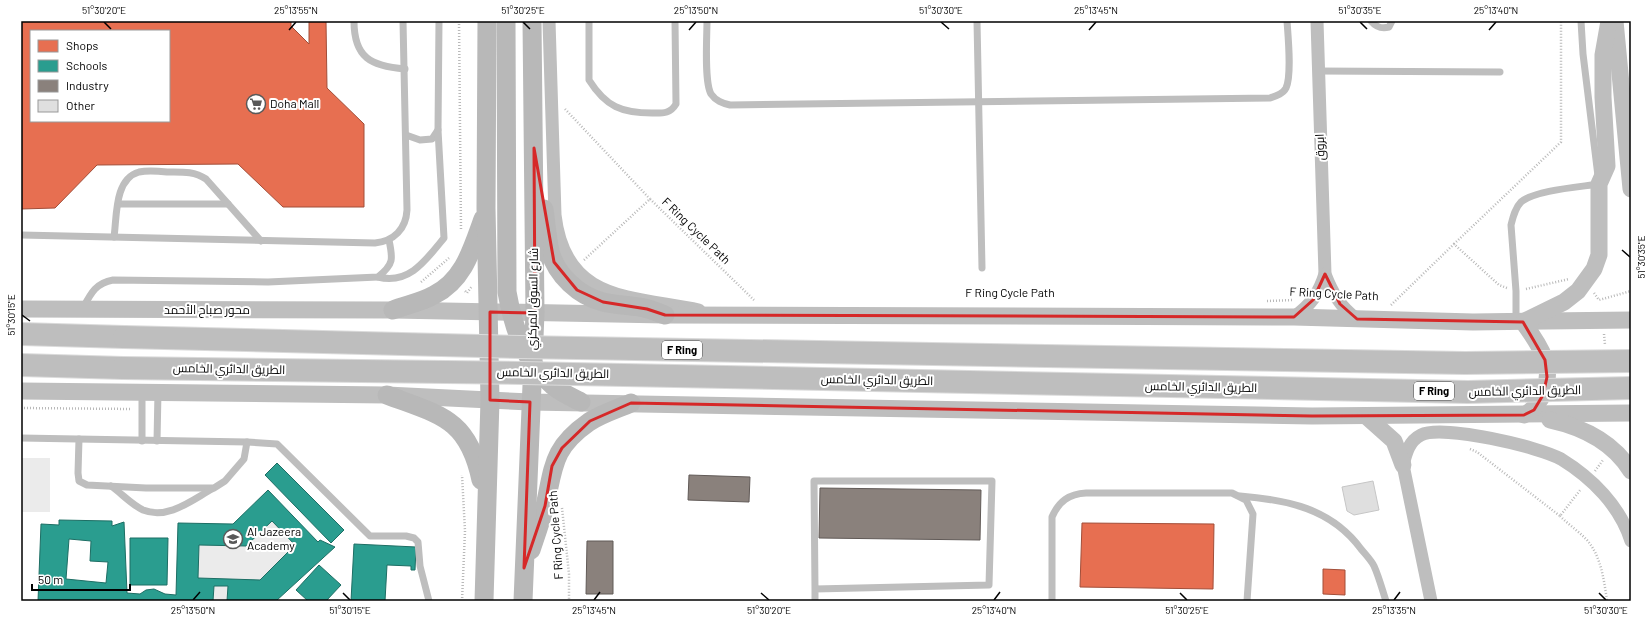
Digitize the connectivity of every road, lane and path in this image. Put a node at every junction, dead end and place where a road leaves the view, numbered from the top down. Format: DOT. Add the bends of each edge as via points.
graph roads {
  1 [pos="354,21"];
  2 [pos="403,21"];
  3 [pos="439,21"];
  4 [pos="459,21"];
  5 [pos="486,21"];
  6 [pos="506,21"];
  7 [pos="532,21"];
  8 [pos="549,21"];
  9 [pos="589,21"];
  10 [pos="676,21"];
  11 [pos="707,21"];
  12 [pos="977,21"];
  13 [pos="1287,21"];
  14 [pos="1317,21"];
  15 [pos="1371,21"];
  16 [pos="1392,21"];
  17 [pos="1561,21"];
  18 [pos="1581,21"];
  19 [pos="1609,21"];
  20 [pos="1615,21"];
  21 [pos="405,69"];
  22 [pos="1317,72"];
  23 [pos="1500,72"];
  24 [pos="979,100"];
  25 [pos="560,104"];
  26 [pos="438,130"];
  27 [pos="406,135"];
  28 [pos="534,148"];
  29 [pos="1630,162"];
  30 [pos="1599,184"];
  31 [pos="1631,189"];
  32 [pos="650,199"];
  33 [pos="119,204"];
  34 [pos="228,204"];
  35 [pos="486,208"];
  36 [pos="461,234"];
  37 [pos="21,235"];
  38 [pos="114,237"];
  39 [pos="389,240"];
  40 [pos="261,241"];
  41 [pos="1454,244"];
  42 [pos="451,256"];
  43 [pos="982,268"];
  44 [pos="574,269"];
  45 [pos="1326,274"];
  46 [pos="378,278"];
  47 [pos="454,280"];
  48 [pos="489,282"];
  49 [pos="1585,283"];
  50 [pos="1516,291"];
  51 [pos="1631,291"];
  52 [pos="1313,300"];
  53 [pos="1266,301"];
  54 [pos="758,304"];
  55 [pos="1383,306"];
  56 [pos="21,309"];
  57 [pos="83,309"];
  58 [pos="393,310"];
  59 [pos="490,312"];
  60 [pos="510,312"];
  61 [pos="534,313"];
  62 [pos="665,315"];
  63 [pos="725,315"];
  64 [pos="1294,317"];
  65 [pos="1356,319"];
  66 [pos="1631,320"];
  67 [pos="1520,322"];
  68 [pos="21,334"];
  69 [pos="1631,361"];
  70 [pos="532,364"];
  71 [pos="21,365"];
  72 [pos="1631,388"];
  73 [pos="21,391"];
  74 [pos="150,392"];
  75 [pos="387,395"];
  76 [pos="490,400"];
  77 [pos="530,402"];
  78 [pos="580,402"];
  79 [pos="631,403"];
  80 [pos="21,408"];
  81 [pos="142,409"];
  82 [pos="1631,413"];
  83 [pos="1524,415"];
  84 [pos="1366,416"];
  85 [pos="21,438"];
  86 [pos="79,439"];
  87 [pos="142,440"];
  88 [pos="157,441"];
  89 [pos="247,442"];
  90 [pos="1463,446"];
  91 [pos="1612,448"];
  92 [pos="1404,465"];
  93 [pos="462,469"];
  94 [pos="1631,471"];
  95 [pos="1589,480"];
  96 [pos="110,486"];
  97 [pos="214,488"];
  98 [pos="1240,496"];
  99 [pos="562,504"];
  100 [pos="487,505"];
  101 [pos="1560,516"];
  102 [pos="1631,541"];
  103 [pos="524,568"];
  104 [pos="815,589"];
  105 [pos="429,601"];
  106 [pos="462,601"];
  107 [pos="484,601"];
  108 [pos="523,601"];
  109 [pos="569,601"];
  110 [pos="815,601"];
  111 [pos="1052,601"];
  112 [pos="1247,601"];
  113 [pos="1386,601"];
  114 [pos="1431,601"];
  115 [pos="1607,601"];
  1 -- 21 [label="lane" via="354,38 362,53 376,65"];
  2 -- 21 [label="lane"];
  3 -- 26 [label="lane"];
  4 -- 36 [label="path"];
  5 -- 35 [label="main road"];
  6 -- 60 [label="main road" via="507,287"];
  7 -- 28 [label="main road, شارع السوق المركزي"];
  8 -- 44 [label="street" via="555,215 562,247"];
  9 -- 10 [label="lane" via="589,80 609,102 622,111 633,113 667,113 676,104"];
  11 -- 24 [label="lane" via="708,85 710,92 722,103 730,105"];
  12 -- 24 [label="lane"];
  13 -- 24 [label="lane" via="1286,88 1281,94 1270,98"];
  14 -- 22 [label="street, ابروق"];
  15 -- 16 [label="lane" via="1384,28 1389,27"];
  17 -- 41 [label="path, F Ring Cycle Path" via="1561,142"];
  18 -- 30 [label="lane"];
  19 -- 30 [label="street" via="1603,55 1607,166"];
  20 -- 29 [label="street"];
  21 -- 27 [label="lane"];
  22 -- 23 [label="lane"];
  22 -- 45 [label="street, ابروق"];
  24 -- 43 [label="lane"];
  25 -- 32 [label="path"];
  26 -- 27 [label="lane" via="432,139 420,140"];
  26 -- 46 [label="lane" via="444,238 425,261 404,277 390,280"];
  27 -- 39 [label="lane" via="407,217 400,230"];
  28 -- 61 [label="main road, شارع السوق المركزي"];
  28 -- 62 [label="main road" via="549,248 559,271 577,290 589,298"];
  29 -- 31 [label="street"];
  30 -- 49 [label="street" via="1600,255"];
  30 -- 50 [label="lane" via="1535,195 1520,204 1513,214 1511,225"];
  32 -- 44 [label="path, F Ring Cycle Path"];
  32 -- 54 [label="path, F Ring Cycle Path"];
  33 -- 34 [label="lane"];
  33 -- 34 [label="lane" via="126,180 139,172 147,171 195,174 206,180"];
  33 -- 38 [label="lane"];
  34 -- 40 [label="lane"];
  35 -- 47 [label="main road" via="467,262"];
  35 -- 48 [label="main road"];
  37 -- 38 [label="lane"];
  38 -- 40 [label="lane"];
  39 -- 40 [label="lane" via="375,243"];
  39 -- 46 [label="lane" via="393,259 387,270"];
  41 -- 50 [label="path" via="1499,284"];
  41 -- 55 [label="path, F Ring Cycle Path" via="1390,306"];
  42 -- 47 [label="path" via="440,267"];
  44 -- 63 [label="street" via="594,286 605,291"];
  45 -- 52 [label="street, ابروق"];
  45 -- 65 [label="street, ابروق" via="1331,290 1340,304"];
  46 -- 57 [label="lane" via="268,282 113,280 103,282 90,294"];
  47 -- 48 [label="path" via="467,293 475,282"];
  47 -- 58 [label="main road" via="434,296"];
  48 -- 59 [label="main road"];
  49 -- 50 [label="path" via="1576,277"];
  49 -- 51 [label="path" via="1599,300"];
  49 -- 67 [label="street" via="1564,302"];
  50 -- 67 [label="lane"];
  52 -- 53 [label="path, F Ring Cycle Path"];
  52 -- 64 [label="street, ابروق"];
  56 -- 57 [label="street, محور صباح الأحمد"];
  57 -- 58 [label="street, محور صباح الأحمد"];
  58 -- 59 [label="street"];
  59 -- 60 [label="street"];
  59 -- 76 [label="main road"];
  60 -- 61 [label="street"];
  60 -- 70 [label="main road" via="518,337"];
  61 -- 62 [label="street"];
  61 -- 70 [label="main road, شارع السوق المركزي"];
  62 -- 63 [label="street"];
  63 -- 64 [label="street"];
  64 -- 65 [label="street"];
  65 -- 67 [label="street"];
  66 -- 67 [label="street"];
  67 -- 83 [label="street" via="1545,360 1547,377 1543,395 1534,410"];
  68 -- 69 [label="highway, F Ring, bridge" via="520,347 1457,363"];
  70 -- 77 [label="main road, شارع السوق المركزي"];
  70 -- 78 [label="main road" via="551,384"];
  71 -- 72 [label="highway, الطريق الدائري الخامس / F Ring, bridge" via="1468,392"];
  73 -- 74 [label="street"];
  74 -- 75 [label="street"];
  74 -- 81 [label="lane"];
  74 -- 88 [label="lane"];
  75 -- 76 [label="street, الطريق الدائري الخامس"];
  75 -- 100 [label="main road" via="437,414 466,438 476,457"];
  76 -- 77 [label="street, الطريق الدائري الخامس"];
  76 -- 100 [label="main road"];
  77 -- 78 [label="street, الطريق الدائري الخامس"];
  77 -- 103 [label="main road, شارع السوق المركزي"];
  78 -- 79 [label="street, الطريق الدائري الخامس"];
  79 -- 84 [label="street, الطريق الدائري الخامس"];
  79 -- 103 [label="main road" via="590,421 562,448 552,466 545,506"];
  80 -- 81 [label="path"];
  81 -- 87 [label="lane"];
  82 -- 83 [label="street, الطريق الدائري الخامس"];
  83 -- 84 [label="street, الطريق الدائري الخامس"];
  83 -- 91 [label="street" via="1565,423 1593,434"];
  84 -- 92 [label="street" via="1394,441"];
  85 -- 86 [label="lane"];
  86 -- 87 [label="lane"];
  86 -- 96 [label="lane" via="79,481 87,485"];
  87 -- 88 [label="lane"];
  88 -- 89 [label="lane"];
  89 -- 97 [label="lane" via="244,459 225,481"];
  89 -- 105 [label="lane" via="277,444 370,536 414,538 418,542 420,566"];
  90 -- 101 [label="path" via="1478,452"];
  91 -- 94 [label="street"];
  91 -- 95 [label="path"];
  92 -- 95 [label="street" via="1410,444 1420,435 1430,432 1460,434 1539,449 1560,459"];
  92 -- 114 [label="street"];
  93 -- 106 [label="path" via="465,531"];
  95 -- 101 [label="path"];
  95 -- 102 [label="street" via="1613,505"];
  96 -- 97 [label="lane"];
  96 -- 97 [label="lane" via="139,507 152,512 174,510"];
  98 -- 111 [label="lane" via="1232,493 1086,493 1068,496 1058,505 1052,517"];
  98 -- 112 [label="lane" via="1246,500 1253,514"];
  98 -- 113 [label="lane" via="1272,499 1304,507 1321,513 1340,526 1373,565"];
  99 -- 109 [label="path, F Ring Cycle Path"];
  100 -- 107 [label="main road"];
  101 -- 115 [label="path" via="1587,540 1596,555"];
  103 -- 108 [label="main road, شارع السوق المركزي"];
  104 -- 104 [label="lane" via="814,481 992,481 989,585"];
  104 -- 110 [label="lane"];
}
